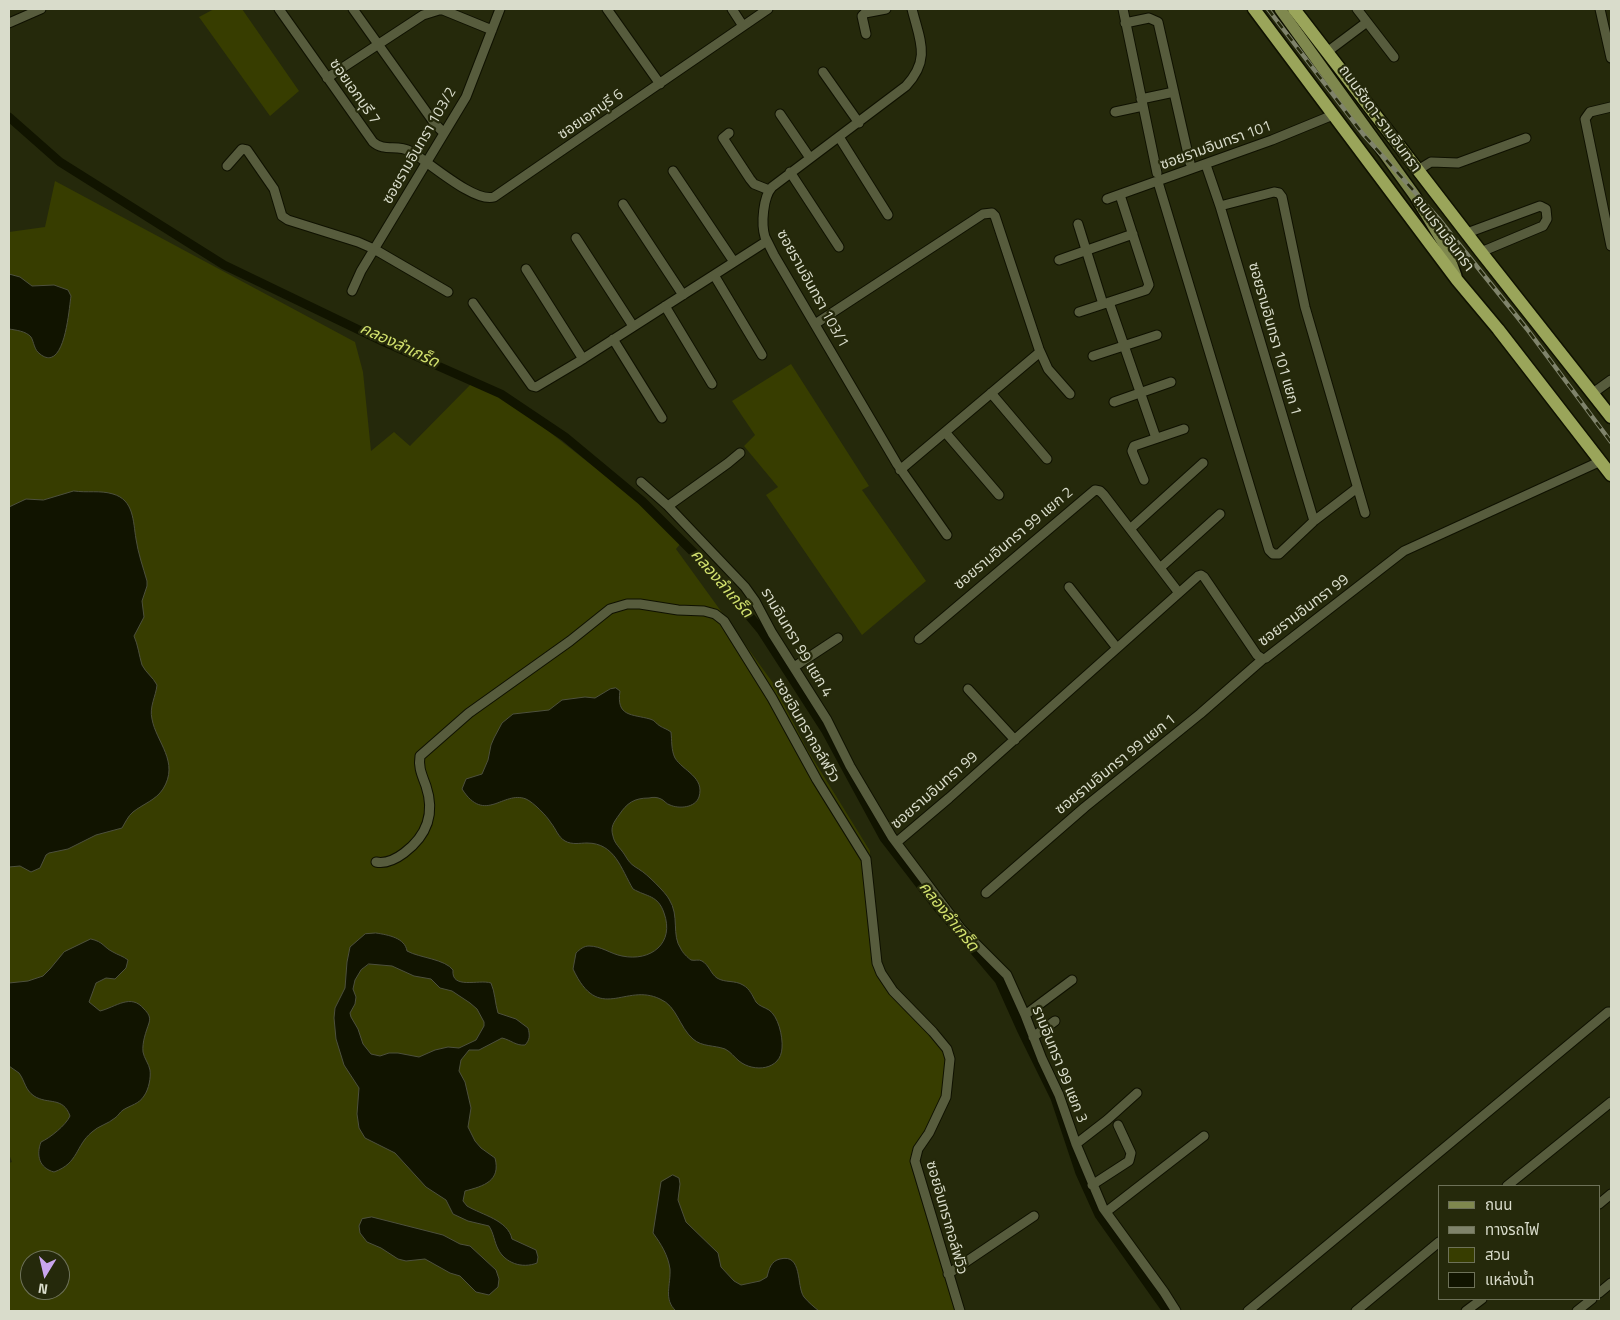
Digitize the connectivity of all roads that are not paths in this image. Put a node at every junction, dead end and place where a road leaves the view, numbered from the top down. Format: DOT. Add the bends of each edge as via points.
graph roads {
  1 [pos="41,9"];
  2 [pos="279,9"];
  3 [pos="353,9"];
  4 [pos="500,9"];
  5 [pos="607,9"];
  6 [pos="732,9"];
  7 [pos="768,9"];
  8 [pos="886,9"];
  9 [pos="912,9"];
  10 [pos="1123,9"];
  11 [pos="1254,9"];
  12 [pos="1280,9"];
  13 [pos="1294,9"];
  14 [pos="1357,9"];
  15 [pos="1600,9"];
  16 [pos="1367,22"];
  17 [pos="9,23"];
  18 [pos="1125,23"];
  19 [pos="743,26"];
  20 [pos="1608,27"];
  21 [pos="492,30"];
  22 [pos="866,34"];
  23 [pos="378,45"];
  24 [pos="1326,52"];
  25 [pos="1394,57"];
  26 [pos="1611,58"];
  27 [pos="823,72"];
  28 [pos="327,78"];
  29 [pos="660,84"];
  30 [pos="1174,92"];
  31 [pos="1142,102"];
  32 [pos="1611,107"];
  33 [pos="1116,112"];
  34 [pos="780,114"];
  35 [pos="1333,115"];
  36 [pos="859,123"];
  37 [pos="444,133"];
  38 [pos="730,133"];
  39 [pos="839,137"];
  40 [pos="1526,138"];
  41 [pos="810,158"];
  42 [pos="426,163"];
  43 [pos="1190,163"];
  44 [pos="1206,165"];
  45 [pos="227,166"];
  46 [pos="1418,170"];
  47 [pos="673,171"];
  48 [pos="790,172"];
  49 [pos="1157,177"];
  50 [pos="769,190"];
  51 [pos="1120,195"];
  52 [pos="1106,199"];
  53 [pos="623,204"];
  54 [pos="1220,206"];
  55 [pos="888,216"];
  56 [pos="1078,224"];
  57 [pos="1467,233"];
  58 [pos="1134,234"];
  59 [pos="576,238"];
  60 [pos="767,241"];
  61 [pos="1611,246"];
  62 [pos="839,247"];
  63 [pos="374,249"];
  64 [pos="1086,251"];
  65 [pos="1481,252"];
  66 [pos="1059,260"];
  67 [pos="734,262"];
  68 [pos="526,269"];
  69 [pos="714,275"];
  70 [pos="1457,280"];
  71 [pos="352,291"];
  72 [pos="448,292"];
  73 [pos="683,295"];
  74 [pos="472,303"];
  75 [pos="1106,303"];
  76 [pos="665,306"];
  77 [pos="1079,312"];
  78 [pos="815,324"];
  79 [pos="633,326"];
  80 [pos="1157,335"];
  81 [pos="613,339"];
  82 [pos="1124,347"];
  83 [pos="1040,352"];
  84 [pos="762,355"];
  85 [pos="1093,356"];
  86 [pos="583,359"];
  87 [pos="1611,380"];
  88 [pos="1171,382"];
  89 [pos="712,384"];
  90 [pos="991,393"];
  91 [pos="1140,393"];
  92 [pos="1593,393"];
  93 [pos="1070,394"];
  94 [pos="1114,402"];
  95 [pos="1611,417"];
  96 [pos="662,418"];
  97 [pos="1184,429"];
  98 [pos="945,432"];
  99 [pos="1156,438"];
  100 [pos="740,453"];
  101 [pos="1048,459"];
  102 [pos="1601,461"];
  103 [pos="1203,464"];
  104 [pos="900,470"];
  105 [pos="1611,475"];
  106 [pos="1144,480"];
  107 [pos="641,482"];
  108 [pos="1357,488"];
  109 [pos="999,495"];
  110 [pos="668,506"];
  111 [pos="1365,513"];
  112 [pos="1220,514"];
  113 [pos="1314,522"];
  114 [pos="1130,529"];
  115 [pos="947,535"];
  116 [pos="1160,568"];
  117 [pos="1069,587"];
  118 [pos="1179,593"];
  119 [pos="838,638"];
  120 [pos="919,639"];
  121 [pos="1117,648"];
  122 [pos="1263,659"];
  123 [pos="794,668"];
  124 [pos="968,689"];
  125 [pos="1014,740"];
  126 [pos="897,842"];
  127 [pos="376,862"];
  128 [pos="986,893"];
  129 [pos="1072,980"];
  130 [pos="1611,1012"];
  131 [pos="1025,1015"];
  132 [pos="1055,1021"];
  133 [pos="1033,1037"];
  134 [pos="1137,1093"];
  135 [pos="1611,1102"];
  136 [pos="1118,1125"];
  137 [pos="1204,1136"];
  138 [pos="1076,1144"];
  139 [pos="1092,1185"];
  140 [pos="1508,1185"];
  141 [pos="1611,1194"];
  142 [pos="1600,1203"];
  143 [pos="1106,1212"];
  144 [pos="1034,1216"];
  145 [pos="1438,1243"];
  146 [pos="948,1274"];
  147 [pos="1611,1283"];
  148 [pos="1600,1292"];
  149 [pos="1481,1300"];
  150 [pos="1591,1300"];
  151 [pos="960,1311"];
  152 [pos="1176,1311"];
  153 [pos="1248,1311"];
  154 [pos="1356,1311"];
  155 [pos="1466,1311"];
  156 [pos="1577,1311"];
  1 -- 17 [label="street"];
  2 -- 28 [label="street, ซอยเอกบุรี 7"];
  3 -- 23 [label="street"];
  4 -- 21 [label="street, ซอยรามอินทรา 103/2"];
  5 -- 29 [label="street"];
  6 -- 19 [label="street"];
  7 -- 19 [label="street, ซอยเอกบุรี 6"];
  8 -- 22 [label="street" via="864,13"];
  9 -- 36 [label="street" via="922,56 918,72 906,86"];
  10 -- 18 [label="street"];
  11 -- 35 [label="highway, ถนนรามอินทรา"];
  12 -- 70 [label="main road, ถนนรัชดา-รามอินทรา" via="1415,196 1448,252"];
  13 -- 24 [label="highway, ถนนรามอินทรา"];
  14 -- 16 [label="street"];
  15 -- 20 [label="street"];
  16 -- 24 [label="street"];
  16 -- 25 [label="street"];
  18 -- 30 [label="street" via="1150,18 1158,22"];
  18 -- 31 [label="street"];
  19 -- 29 [label="street, ซอยเอกบุรี 6"];
  20 -- 26 [label="street"];
  21 -- 23 [label="street" via="438,10 424,14"];
  21 -- 37 [label="street, ซอยรามอินทรา 103/2" via="466,97"];
  23 -- 28 [label="street"];
  23 -- 37 [label="street"];
  24 -- 46 [label="highway, ถนนรามอินทรา"];
  27 -- 36 [label="street"];
  28 -- 42 [label="street, ซอยเอกบุรี 7" via="373,142 380,148 404,149"];
  29 -- 42 [label="street, ซอยเอกบุรี 6" via="494,198 479,196"];
  30 -- 31 [label="street"];
  30 -- 43 [label="street"];
  31 -- 33 [label="street"];
  31 -- 49 [label="street"];
  32 -- 61 [label="street" via="1590,112 1586,119"];
  34 -- 41 [label="street"];
  35 -- 44 [label="street, ซอยรามอินทรา 101"];
  35 -- 70 [label="highway, ถนนรามอินทรา"];
  36 -- 39 [label="street"];
  37 -- 42 [label="street, ซอยรามอินทรา 103/2"];
  38 -- 50 [label="street" via="723,138 743,170 754,184"];
  39 -- 41 [label="street"];
  39 -- 55 [label="street"];
  40 -- 46 [label="street" via="1458,163 1431,162"];
  41 -- 48 [label="street"];
  42 -- 63 [label="street, ซอยรามอินทรา 103/2"];
  44 -- 49 [label="street, ซอยรามอินทรา 101"];
  44 -- 54 [label="street, ซอยรามอินทรา 101 แยก 1"];
  45 -- 63 [label="street" via="242,149 246,150 274,189 282,216 293,223"];
  46 -- 57 [label="highway, ถนนรามอินทรา"];
  47 -- 67 [label="street"];
  48 -- 50 [label="street"];
  48 -- 62 [label="street"];
  49 -- 51 [label="street, ซอยรามอินทรา 101"];
  49 -- 113 [label="street" via="1270,550 1278,554"];
  50 -- 60 [label="street, ซอยรามอินทรา 103/1" via="764,207"];
  51 -- 52 [label="street, ซอยรามอินทรา 101"];
  51 -- 58 [label="street"];
  53 -- 73 [label="street"];
  54 -- 108 [label="street" via="1274,192 1282,197 1305,307"];
  54 -- 113 [label="street, ซอยรามอินทรา 101 แยก 1"];
  56 -- 64 [label="street"];
  57 -- 65 [label="highway, ถนนรามอินทรา"];
  57 -- 65 [label="street" via="1540,206 1546,209 1547,219 1543,226"];
  58 -- 64 [label="street"];
  58 -- 75 [label="street" via="1149,285 1146,290"];
  59 -- 79 [label="street"];
  60 -- 67 [label="street"];
  60 -- 78 [label="street, ซอยรามอินทรา 103/1"];
  63 -- 71 [label="street, ซอยรามอินทรา 103/2"];
  63 -- 72 [label="street"];
  64 -- 66 [label="street"];
  64 -- 75 [label="street"];
  65 -- 92 [label="highway, ถนนรามอินทรา"];
  67 -- 69 [label="street"];
  68 -- 86 [label="street"];
  69 -- 73 [label="street"];
  69 -- 84 [label="street"];
  70 -- 102 [label="highway, ถนนรามอินทรา"];
  73 -- 76 [label="street"];
  74 -- 86 [label="street" via="532,386 540,385"];
  75 -- 77 [label="street"];
  75 -- 82 [label="street"];
  76 -- 79 [label="street"];
  76 -- 89 [label="street"];
  78 -- 83 [label="street" via="988,212 995,216"];
  78 -- 104 [label="street, ซอยรามอินทรา 103/1"];
  79 -- 81 [label="street"];
  80 -- 82 [label="street"];
  81 -- 86 [label="street"];
  81 -- 96 [label="street"];
  82 -- 85 [label="street"];
  82 -- 91 [label="street"];
  83 -- 90 [label="street"];
  83 -- 93 [label="street" via="1048,369"];
  87 -- 92 [label="street"];
  88 -- 91 [label="street"];
  90 -- 98 [label="street"];
  90 -- 101 [label="street"];
  91 -- 94 [label="street"];
  91 -- 99 [label="street"];
  92 -- 95 [label="highway, ถนนรามอินทรา"];
  97 -- 99 [label="street"];
  98 -- 104 [label="street"];
  98 -- 109 [label="street"];
  99 -- 106 [label="street" via="1132,448"];
  100 -- 110 [label="street"];
  102 -- 105 [label="highway, ถนนรามอินทรา"];
  102 -- 122 [label="street, ซอยรามอินทรา 99" via="1404,551"];
  103 -- 114 [label="street"];
  104 -- 115 [label="street, ซอยรามอินทรา 103/1"];
  107 -- 110 [label="street, รามอินทรา 99 แยก 4"];
  108 -- 111 [label="street"];
  108 -- 113 [label="street"];
  110 -- 123 [label="street, รามอินทรา 99 แยก 4" via="745,587"];
  112 -- 116 [label="street"];
  114 -- 116 [label="street, ซอยรามอินทรา 99 แยก 2"];
  114 -- 120 [label="street, ซอยรามอินทรา 99 แยก 2" via="1100,491 1094,490"];
  116 -- 118 [label="street, ซอยรามอินทรา 99 แยก 2"];
  117 -- 121 [label="street"];
  118 -- 121 [label="street, ซอยรามอินทรา 99"];
  118 -- 122 [label="street, ซอยรามอินทรา 99" via="1198,576 1204,577"];
  119 -- 123 [label="street"];
  121 -- 125 [label="street, ซอยรามอินทรา 99"];
  122 -- 128 [label="street, ซอยรามอินทรา 99 แยก 1"];
  123 -- 126 [label="street, รามอินทรา 99 แยก 4"];
  124 -- 125 [label="street"];
  125 -- 126 [label="street, ซอยรามอินทรา 99"];
  126 -- 131 [label="street, รามอินทรา 99 แยก 3" via="961,929 1007,975"];
  127 -- 146 [label="street, ซอยอินทรากอล์ฟวิว" via="383,864 400,856 411,848 426,827 431,814 430,802 418,765 420,756 470,713 610,609 640,604 715,614 724,621 866,859 880,973 947,1049 950,1060 946,1097 915,1160"];
  129 -- 131 [label="street"];
  130 -- 153 [label="street"];
  131 -- 133 [label="street, รามอินทรา 99 แยก 3"];
  132 -- 133 [label="street"];
  133 -- 138 [label="street, รามอินทรา 99 แยก 3" via="1060,1095"];
  134 -- 138 [label="street"];
  135 -- 140 [label="street"];
  136 -- 139 [label="street" via="1131,1157"];
  137 -- 143 [label="street"];
  138 -- 139 [label="street, รามอินทรา 99 แยก 3"];
  139 -- 143 [label="street, รามอินทรา 99 แยก 3"];
  141 -- 142 [label="street"];
  143 -- 152 [label="street, รามอินทรา 99 แยก 3"];
  144 -- 146 [label="street"];
  145 -- 154 [label="street"];
  146 -- 151 [label="street, ซอยอินทรากอล์ฟวิว"];
  147 -- 148 [label="street"];
  149 -- 155 [label="street"];
  150 -- 156 [label="street"];
}
